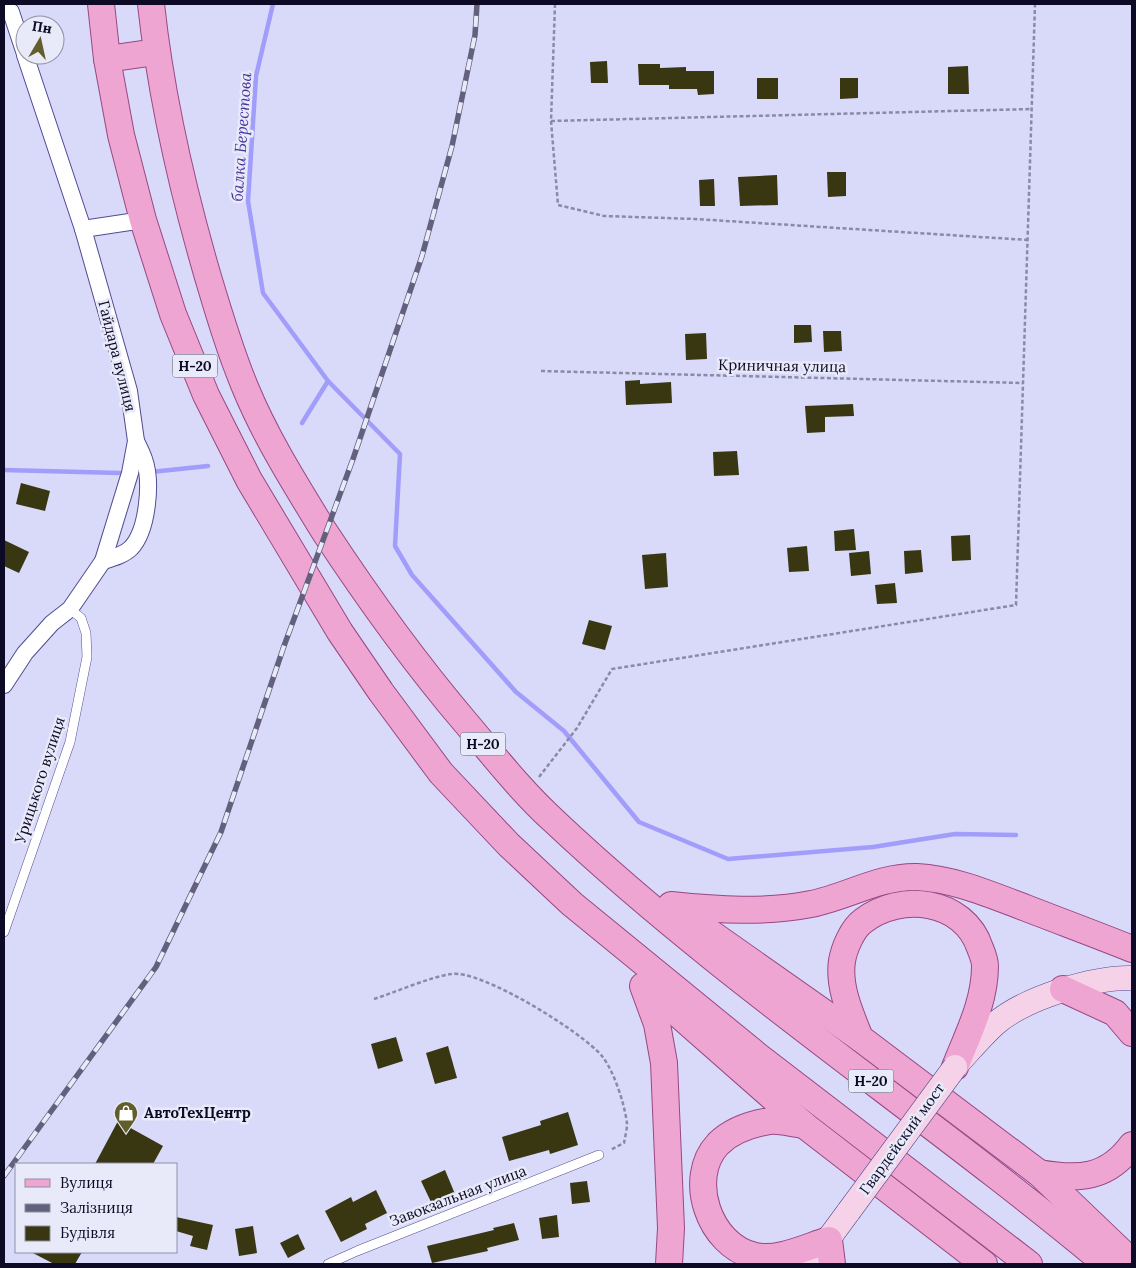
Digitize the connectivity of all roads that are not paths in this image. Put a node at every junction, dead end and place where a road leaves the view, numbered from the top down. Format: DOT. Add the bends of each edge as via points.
graph roads {
  1 [pos="101,4"];
  2 [pos="151,4"];
  3 [pos="8,8"];
  4 [pos="15,27"];
  5 [pos="156,52"];
  6 [pos="107,59"];
  7 [pos="29,65"];
  8 [pos="143,220"];
  9 [pos="83,229"];
  10 [pos="136,441"];
  11 [pos="103,561"];
  12 [pos="70,609"];
  13 [pos="4,685"];
  14 [pos="638,896"];
  15 [pos="572,904"];
  16 [pos="671,905"];
  17 [pos="4,932"];
  18 [pos="1132,949"];
  19 [pos="1132,978"];
  20 [pos="642,982"];
  21 [pos="1063,989"];
  22 [pos="1132,1033"];
  23 [pos="860,1038"];
  24 [pos="955,1067"];
  25 [pos="804,1125"];
  26 [pos="1132,1145"];
  27 [pos="599,1155"];
  28 [pos="1038,1173"];
  29 [pos="830,1252"];
  30 [pos="963,1255"];
  31 [pos="1132,1262"];
  32 [pos="328,1264"];
  33 [pos="669,1264"];
  34 [pos="810,1264"];
  35 [pos="984,1264"];
  36 [pos="1030,1264"];
  37 [pos="1106,1264"];
  1 -- 6 [label="main road, Н-20"];
  2 -- 5 [label="main road, Н-20"];
  3 -- 4 [label="street, Гайдара вулиця"];
  5 -- 6 [label="main road"];
  5 -- 14 [label="main road, Н-20" via="198,244 222,324 244,384 291,479 422,671 525,793"];
  6 -- 8 [label="main road, Н-20" via="121,136"];
  7 -- 9 [label="street, Гайдара вулиця"];
  8 -- 9 [label="street"];
  8 -- 15 [label="main road, Н-20" via="173,314 206,395 249,480 340,632 441,773 509,845"];
  9 -- 10 [label="street, Гайдара вулиця" via="129,391"];
  10 -- 11 [label="street, Гайдара вулиця" via="130,473"];
  10 -- 11 [label="street" via="145,460 147,505 144,522 130,549"];
  11 -- 12 [label="street, Гайдара вулиця"];
  12 -- 13 [label="street, Гайдара вулиця" via="52,623 25,653"];
  12 -- 17 [label="lane, Урицького вулиця" via="81,618 86,633 87,657 70,742"];
  14 -- 16 [label="main road"];
  14 -- 37 [label="main road, Н-20" via="805,1031"];
  15 -- 20 [label="main road" via="612,960"];
  15 -- 36 [label="main road, Н-20" via="758,1056"];
  16 -- 18 [label="main road" via="707,909 780,909 813,904 874,883 918,877 976,889"];
  16 -- 23 [label="main road"];
  19 -- 21 [label="main road, Гвардейский мост"];
  20 -- 25 [label="main road"];
  20 -- 33 [label="main road" via="656,1024 664,1063 671,1228"];
  21 -- 22 [label="main road" via="1115,1013"];
  21 -- 24 [label="main road, Гвардейский мост" via="1028,1003 996,1023"];
  23 -- 24 [label="main road" via="848,1008 842,962 848,943 861,922 901,905 923,904 945,909 964,921 976,938 985,964 983,995"];
  23 -- 28 [label="main road"];
  24 -- 29 [label="main road, Гвардейский мост, bridge" via="849,1211"];
  25 -- 29 [label="main road" via="772,1121 752,1125 734,1132 717,1145 708,1163 703,1185 705,1203 711,1221 734,1248 755,1256"];
  25 -- 30 [label="main road"];
  26 -- 28 [label="main road" via="1107,1169 1088,1176 1065,1178"];
  27 -- 32 [label="lane, Завокзальная улица"];
  28 -- 31 [label="main road"];
  29 -- 34 [label="main road, Гвардейский мост"];
  30 -- 35 [label="main road"];
}
